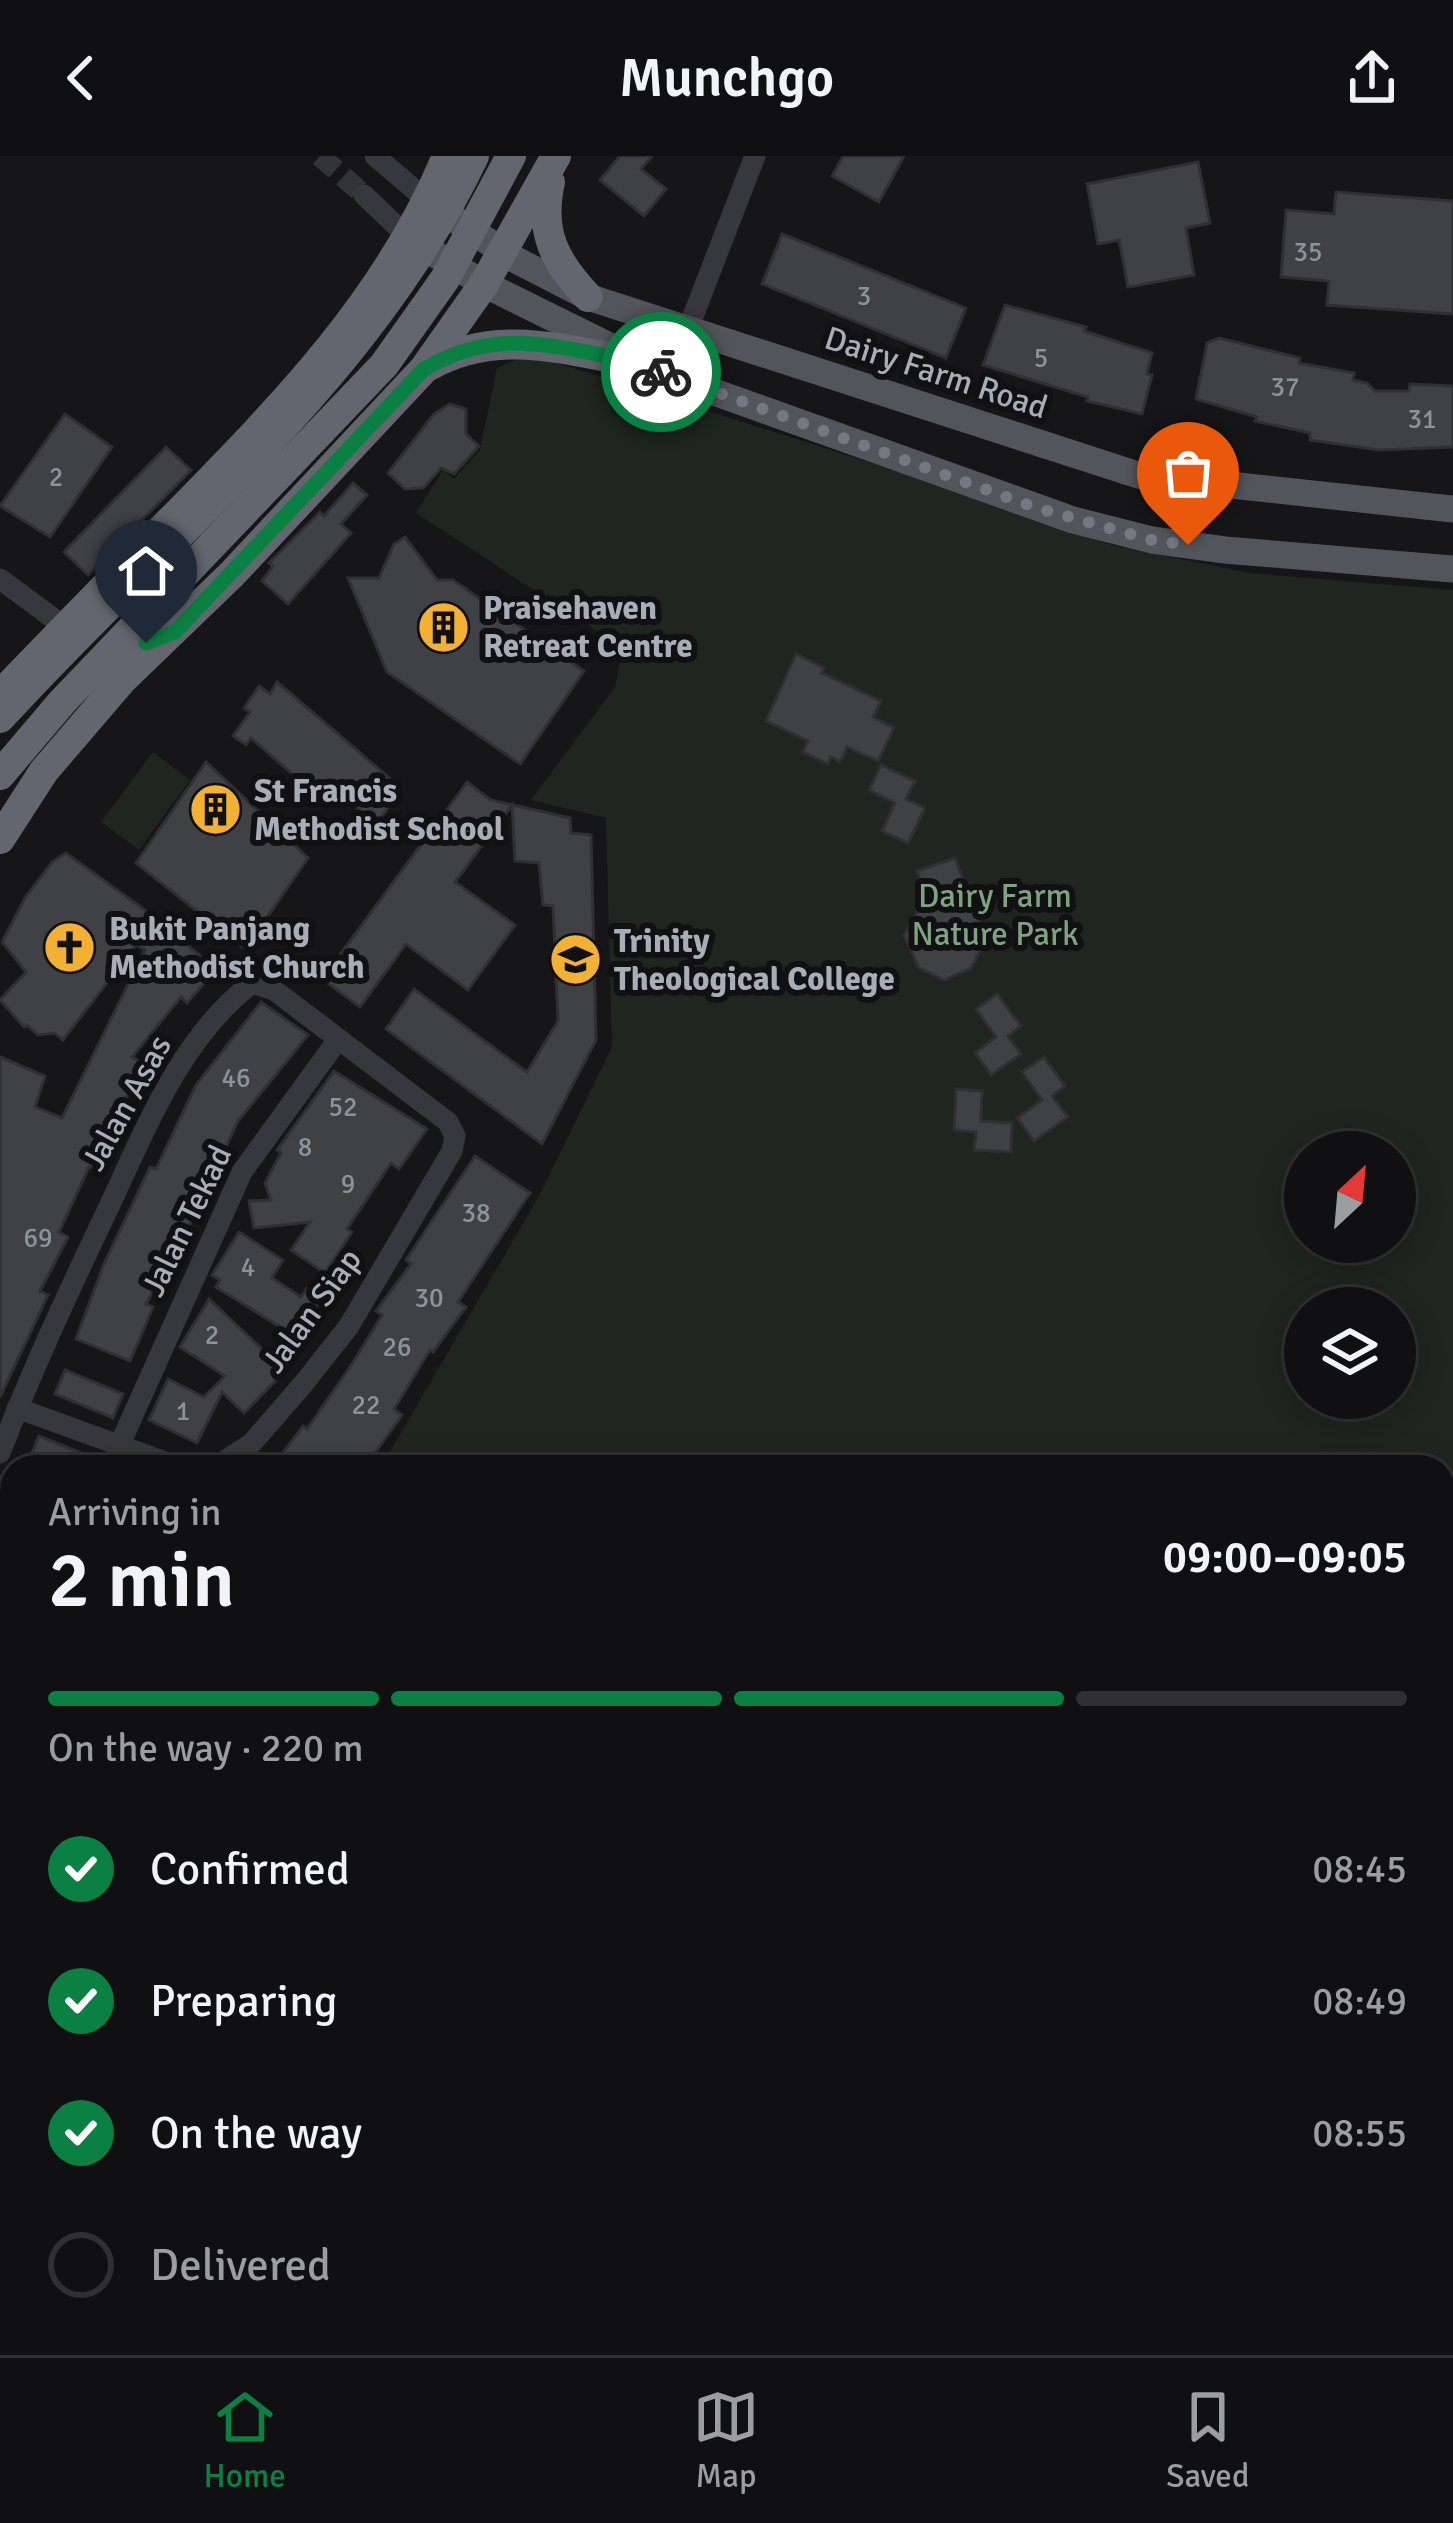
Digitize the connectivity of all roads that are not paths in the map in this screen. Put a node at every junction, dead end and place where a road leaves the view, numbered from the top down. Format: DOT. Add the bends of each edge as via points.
graph roads {
  1 [pos="375,156"];
  2 [pos="447,156"];
  3 [pos="474,156"];
  4 [pos="511,156"];
  5 [pos="755,156"];
  6 [pos="556,157"];
  7 [pos="364,195"];
  8 [pos="429,202"];
  9 [pos="409,238"];
  10 [pos="504,251"];
  11 [pos="484,284"];
  12 [pos="588,297"];
  13 [pos="688,329"];
  14 [pos="624,355"];
  15 [pos="424,369"];
  16 [pos="1453,509"];
  17 [pos="1453,569"];
  18 [pos="0,579"];
  19 [pos="65,627"];
  20 [pos="175,632"];
  21 [pos="0,695"];
  22 [pos="0,718"];
  23 [pos="80,728"];
  24 [pos="0,775"];
  25 [pos="0,838"];
  26 [pos="337,1041"];
  27 [pos="452,1150"];
  28 [pos="17,1408"];
  29 [pos="120,1444"];
  30 [pos="0,1453"];
  31 [pos="148,1455"];
  32 [pos="233,1455"];
  1 -- 8 [label="street"];
  2 -- 8 [label="highway"];
  3 -- 22 [label="highway, bridge" via="399,290 347,359"];
  4 -- 24 [label="highway, bridge" via="445,279 384,365"];
  5 -- 13 [label="street"];
  6 -- 10 [label="highway"];
  6 -- 12 [label="highway" via="546,232"];
  7 -- 9 [label="street"];
  8 -- 9 [label="highway"];
  8 -- 10 [label="main road, Dairy Farm Road"];
  9 -- 11 [label="main road"];
  9 -- 19 [label="highway" via="299,386"];
  10 -- 11 [label="highway"];
  10 -- 12 [label="main road, Dairy Farm Road"];
  11 -- 14 [label="main road"];
  11 -- 15 [label="highway"];
  12 -- 13 [label="main road, Dairy Farm Road"];
  13 -- 16 [label="main road, Dairy Farm Road" via="1138,476"];
  14 -- 15 [label="highway" via="476,344"];
  14 -- 17 [label="main road" via="1093,525 1225,550"];
  15 -- 20 [label="highway"];
  18 -- 19 [label="street"];
  19 -- 20 [label="street" via="146,643"];
  19 -- 21 [label="highway"];
  19 -- 23 [label="street" via="87,667 90,696"];
  20 -- 23 [label="highway"];
  23 -- 25 [label="highway"];
  26 -- 27 [label="street, Jalan Asas" via="448,1122"];
  26 -- 28 [label="street, Jalan Asas" via="274,990 252,983 227,1003 172,1076"];
  26 -- 29 [label="street, Jalan Tekad" via="242,1172"];
  27 -- 32 [label="street, Jalan Siap" via="350,1325"];
  28 -- 29 [label="street"];
  28 -- 30 [label="street, Jalan Asas"];
  29 -- 31 [label="street"];
}
